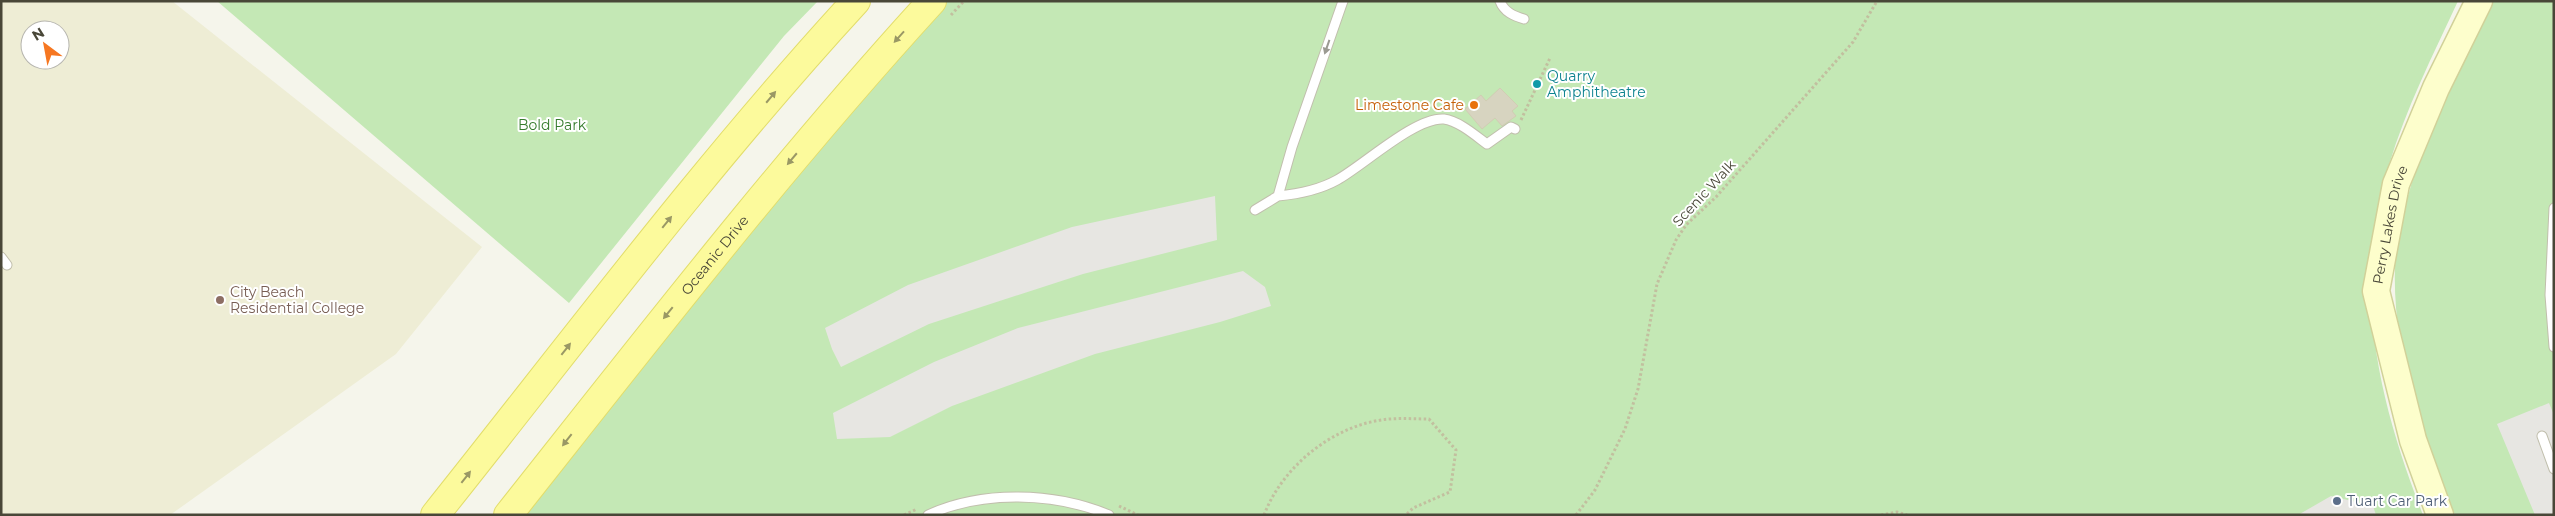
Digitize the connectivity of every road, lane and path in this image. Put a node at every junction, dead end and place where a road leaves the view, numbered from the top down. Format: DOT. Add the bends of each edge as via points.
graph roads {
  1 [pos="856,1"];
  2 [pos="932,1"];
  3 [pos="1343,1"];
  4 [pos="1500,1"];
  5 [pos="1877,1"];
  6 [pos="2479,1"];
  7 [pos="1524,19"];
  8 [pos="1550,58"];
  9 [pos="1515,129"];
  10 [pos="1278,196"];
  11 [pos="2554,208"];
  12 [pos="1256,210"];
  13 [pos="1,258"];
  14 [pos="7,265"];
  15 [pos="2554,347"];
  16 [pos="2542,436"];
  17 [pos="2554,469"];
  18 [pos="435,515"];
  19 [pos="508,515"];
  20 [pos="928,515"];
  21 [pos="1109,515"];
  22 [pos="1264,515"];
  23 [pos="1406,515"];
  24 [pos="1576,515"];
  25 [pos="1880,515"];
  26 [pos="1907,515"];
  27 [pos="2440,515"];
  18 -- 1 [label="main road, one-way" via="670,217 801,60"];
  2 -- 19 [label="main road, Oceanic Drive, one-way" via="852,88 777,177"];
  3 -- 10 [label="lane, one-way"];
  4 -- 7 [label="lane" via="1503,8"];
  5 -- 24 [label="path, Scenic Walk" via="1853,42 1716,197 1686,225 1676,240 1657,284 1638,389 1625,429 1599,483"];
  6 -- 27 [label="street, Perry Lakes Drive" via="2436,88 2396,184 2376,291 2413,440"];
  8 -- 9 [label="path"];
  9 -- 10 [label="lane" via="1511,127 1487,144 1463,127 1444,119 1420,125 1335,181 1313,190"];
  10 -- 12 [label="lane"];
  11 -- 15 [label="lane" via="2550,295"];
  13 -- 14 [label="lane"];
  16 -- 17 [label="lane"];
  20 -- 21 [label="lane" via="980,500 1021,498 1054,500 1090,507"];
  22 -- 23 [label="path" via="1289,473 1318,446 1351,428 1389,419 1429,418 1456,450 1450,492 1413,508"];
  25 -- 26 [label="path" via="1897,512"];
}
